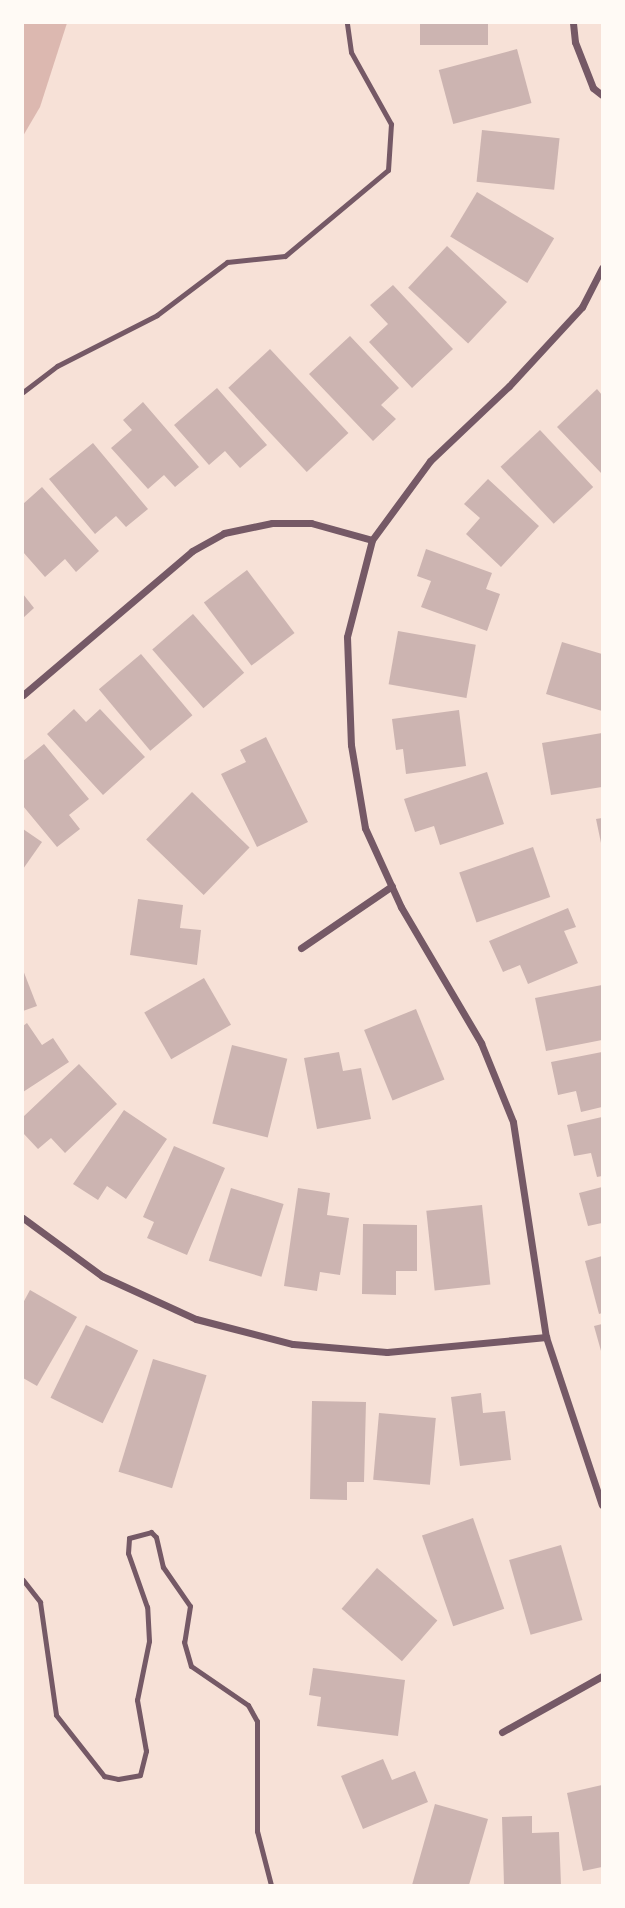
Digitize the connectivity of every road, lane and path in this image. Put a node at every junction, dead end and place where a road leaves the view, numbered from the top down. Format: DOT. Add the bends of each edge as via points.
graph roads {
  1 [pos="347,23"];
  2 [pos="573,23"];
  3 [pos="602,95"];
  4 [pos="602,268"];
  5 [pos="23,392"];
  6 [pos="372,540"];
  7 [pos="23,695"];
  8 [pos="392,886"];
  9 [pos="300,948"];
  10 [pos="23,1218"];
  11 [pos="546,1337"];
  12 [pos="602,1504"];
  13 [pos="23,1580"];
  14 [pos="602,1676"];
  15 [pos="502,1732"];
  16 [pos="271,1885"];
  1 -- 5 [label="lane" via="351,52 391,124 388,170 376,184 285,256 227,262 157,315 57,366"];
  2 -- 3 [label="street" via="575,42 593,88"];
  4 -- 6 [label="street" via="582,307 509,386 430,461"];
  6 -- 7 [label="street" via="311,523 272,523 225,533 192,551"];
  6 -- 8 [label="street" via="347,637 351,745 365,828"];
  8 -- 9 [label="street"];
  8 -- 11 [label="street" via="481,1043 513,1122"];
  10 -- 11 [label="street" via="102,1276 196,1319 293,1344 387,1352"];
  11 -- 12 [label="street"];
  13 -- 16 [label="lane" via="40,1602 56,1715 104,1776 140,1775 146,1751 137,1700 149,1641 147,1607 128,1553 129,1538 138,1532 156,1537 163,1567 190,1606 184,1642 191,1666 248,1705 257,1721 257,1831"];
  14 -- 15 [label="street"];
}
